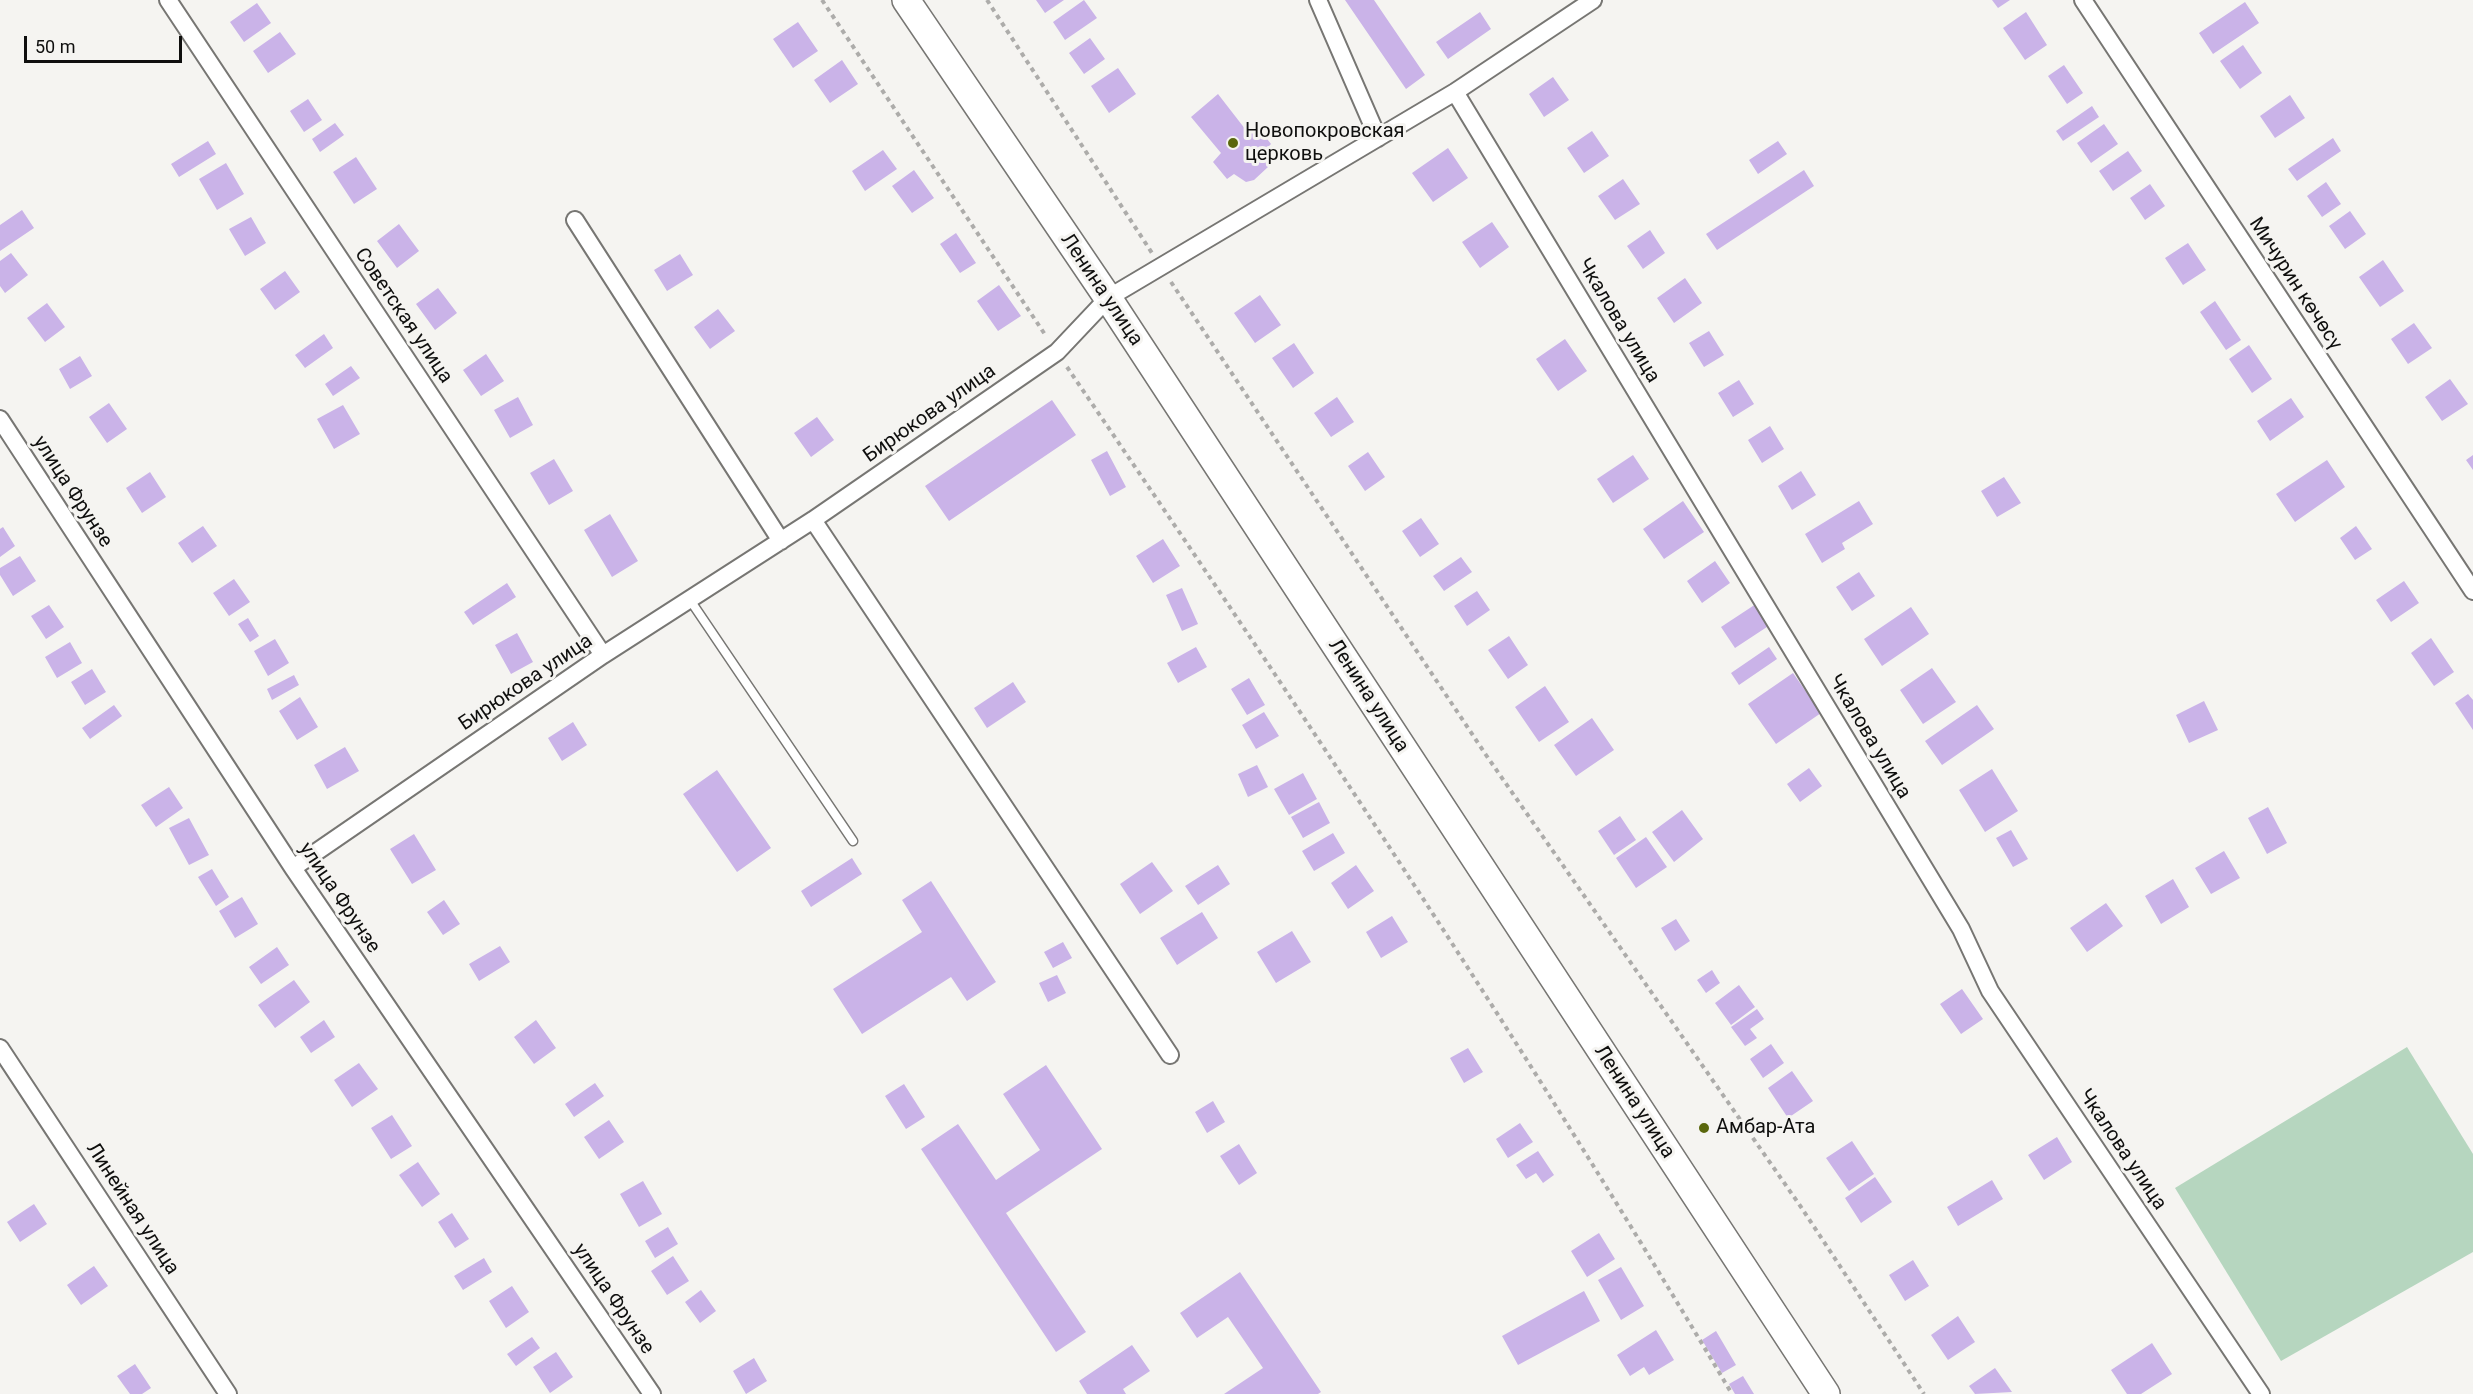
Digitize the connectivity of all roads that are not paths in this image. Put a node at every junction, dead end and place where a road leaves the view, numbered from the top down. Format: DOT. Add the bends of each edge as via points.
graph roads {
  1 [pos="168,0"];
  2 [pos="906,0"];
  3 [pos="1318,0"];
  4 [pos="1593,0"];
  5 [pos="2083,0"];
  6 [pos="1455,92"];
  7 [pos="1378,138"];
  8 [pos="575,220"];
  9 [pos="1108,298"];
  10 [pos="0,419"];
  11 [pos="813,520"];
  12 [pos="781,541"];
  13 [pos="2473,591"];
  14 [pos="690,600"];
  15 [pos="603,655"];
  16 [pos="853,841"];
  17 [pos="293,868"];
  18 [pos="0,1048"];
  19 [pos="1170,1055"];
  20 [pos="228,1394"];
  21 [pos="652,1394"];
  22 [pos="1826,1394"];
  23 [pos="2261,1394"];
  1 -- 15 [label="street, Советская улица"];
  2 -- 9 [label="main road, Ленина улица"];
  3 -- 7 [label="street"];
  4 -- 6 [label="street, Бирюкова улица"];
  5 -- 13 [label="street, Мичурин көчөсү"];
  6 -- 7 [label="street, Бирюкова улица"];
  6 -- 23 [label="street, Чкалова улица" via="1961,929 1990,991"];
  7 -- 9 [label="street, Бирюкова улица"];
  8 -- 12 [label="street"];
  9 -- 11 [label="street, Бирюкова улица" via="1057,352"];
  9 -- 22 [label="main road, Ленина улица"];
  10 -- 17 [label="street, улица Фрунзе"];
  11 -- 12 [label="street, Бирюкова улица"];
  11 -- 19 [label="street"];
  12 -- 14 [label="street, Бирюкова улица"];
  14 -- 15 [label="street, Бирюкова улица"];
  14 -- 16 [label="lane"];
  15 -- 17 [label="street, Бирюкова улица"];
  17 -- 21 [label="street, улица Фрунзе"];
  18 -- 20 [label="street, Линейная улица"];
}
